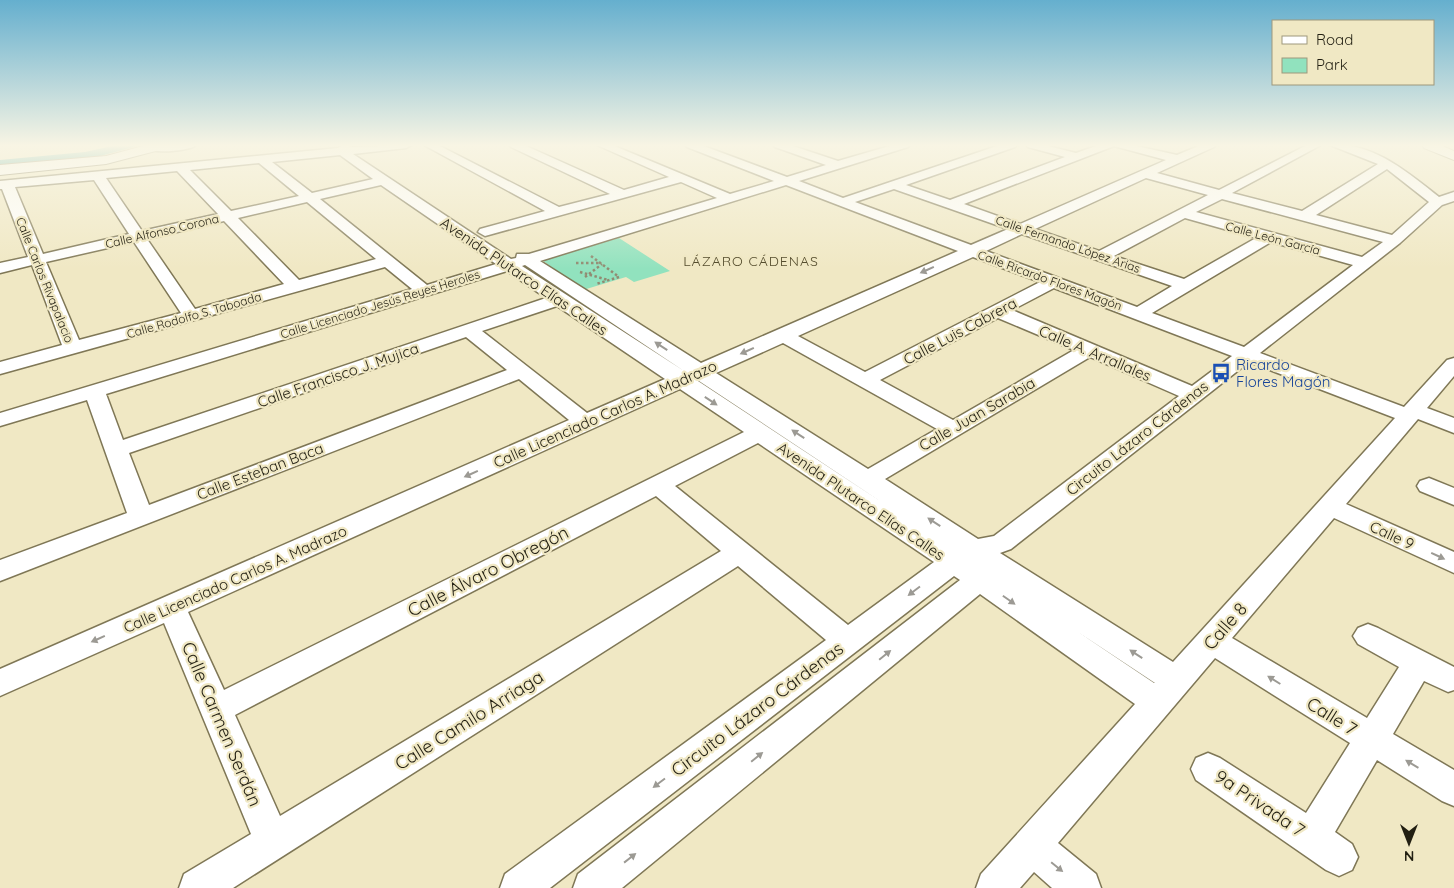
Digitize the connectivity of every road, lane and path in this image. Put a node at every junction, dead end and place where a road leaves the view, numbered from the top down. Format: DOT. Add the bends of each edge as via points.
graph roads {
  1 [pos="5,186"];
  2 [pos="105,186"];
  3 [pos="199,186"];
  4 [pos="295,186"];
  5 [pos="363,186"];
  6 [pos="390,186"];
  7 [pos="411,186"];
  8 [pos="509,186"];
  9 [pos="605,186"];
  10 [pos="650,186"];
  11 [pos="702,186"];
  12 [pos="768,186"];
  13 [pos="801,186"];
  14 [pos="890,186"];
  15 [pos="898,186"];
  16 [pos="999,186"];
  17 [pos="1116,186"];
  18 [pos="1191,186"];
  19 [pos="1234,186"];
  20 [pos="1351,186"];
  21 [pos="1417,186"];
  22 [pos="622,194"];
  23 [pos="1219,194"];
  24 [pos="1454,196"];
  25 [pos="310,198"];
  26 [pos="729,198"];
  27 [pos="843,202"];
  28 [pos="1437,202"];
  29 [pos="952,204"];
  30 [pos="557,212"];
  31 [pos="1182,213"];
  32 [pos="1304,216"];
  33 [pos="228,217"];
  34 [pos="1022,228"];
  35 [pos="485,232"];
  36 [pos="138,237"];
  37 [pos="1268,237"];
  38 [pos="1395,240"];
  39 [pos="972,250"];
  40 [pos="589,254"];
  41 [pos="1101,256"];
  42 [pos="37,260"];
  43 [pos="527,260"];
  44 [pos="387,261"];
  45 [pos="576,263"];
  46 [pos="600,263"];
  47 [pos="1365,263"];
  48 [pos="508,265"];
  49 [pos="0,268"];
  50 [pos="576,271"];
  51 [pos="608,280"];
  52 [pos="1055,281"];
  53 [pos="1184,285"];
  54 [pos="295,286"];
  55 [pos="425,291"];
  56 [pos="567,295"];
  57 [pos="998,311"];
  58 [pos="1139,313"];
  59 [pos="191,315"];
  60 [pos="469,330"];
  61 [pos="782,335"];
  62 [pos="73,348"];
  63 [pos="1088,350"];
  64 [pos="1247,353"];
  65 [pos="1454,364"];
  66 [pos="0,368"];
  67 [pos="520,372"];
  68 [pos="690,376"];
  69 [pos="864,381"];
  70 [pos="94,392"];
  71 [pos="1193,394"];
  72 [pos="1412,413"];
  73 [pos="0,420"];
  74 [pos="586,422"];
  75 [pos="1454,426"];
  76 [pos="952,428"];
  77 [pos="760,433"];
  78 [pos="116,450"];
  79 [pos="868,479"];
  80 [pos="658,485"];
  81 [pos="1430,486"];
  82 [pos="1454,497"];
  83 [pos="1330,506"];
  84 [pos="141,517"];
  85 [pos="740,552"];
  86 [pos="982,559"];
  87 [pos="1454,564"];
  88 [pos="0,571"];
  89 [pos="172,607"];
  90 [pos="1368,636"];
  91 [pos="847,641"];
  92 [pos="1212,641"];
  93 [pos="1418,664"];
  94 [pos="1448,680"];
  95 [pos="1177,681"];
  96 [pos="0,682"];
  97 [pos="1158,703"];
  98 [pos="216,709"];
  99 [pos="1372,741"];
  100 [pos="1208,769"];
  101 [pos="1454,789"];
  102 [pos="273,842"];
  103 [pos="1032,846"];
  104 [pos="198,888"];
  105 [pos="519,888"];
  106 [pos="592,888"];
  107 [pos="995,888"];
  108 [pos="1082,888"];
  1 -- 42 [label="street, Calle Carlos Rivapalacio"];
  2 -- 36 [label="street"];
  3 -- 33 [label="street"];
  4 -- 25 [label="street"];
  5 -- 25 [label="street, Calle Alfonso Corona"];
  6 -- 48 [label="street, Avenida Plutarco Elías Calles"];
  7 -- 35 [label="street, Avenida Plutarco Elías Calles"];
  8 -- 30 [label="street"];
  9 -- 22 [label="street"];
  10 -- 22 [label="street"];
  11 -- 26 [label="street"];
  12 -- 26 [label="street, Calle Licenciado Jesús Reyes Heroles"];
  13 -- 27 [label="street, Calle Ricardo Flores Magón"];
  14 -- 27 [label="street"];
  15 -- 29 [label="street, Calle Fernando López Arias"];
  16 -- 29 [label="street"];
  17 -- 34 [label="street, Calle Licenciado Carlos A. Madrazo"];
  18 -- 23 [label="street"];
  19 -- 23 [label="street"];
  20 -- 32 [label="street"];
  21 -- 28 [label="street"];
  22 -- 30 [label="street"];
  23 -- 31 [label="street"];
  23 -- 32 [label="street"];
  24 -- 28 [label="street, Circuito Lázaro Cárdenas"];
  25 -- 33 [label="street, Calle Alfonso Corona"];
  25 -- 44 [label="street"];
  26 -- 43 [label="street, Calle Licenciado Jesús Reyes Heroles"];
  27 -- 39 [label="street, Calle Ricardo Flores Magón"];
  28 -- 38 [label="street, Circuito Lázaro Cárdenas"];
  29 -- 34 [label="street, Calle Fernando López Arias"];
  30 -- 35 [label="street"];
  31 -- 37 [label="street, Calle León García"];
  31 -- 41 [label="street"];
  32 -- 38 [label="street"];
  33 -- 36 [label="street, Calle Alfonso Corona"];
  33 -- 54 [label="street"];
  34 -- 39 [label="street, Calle Licenciado Carlos A. Madrazo"];
  34 -- 41 [label="street, Calle Fernando López Arias"];
  35 -- 43 [label="street, Avenida Plutarco Elías Calles"];
  36 -- 42 [label="street, Calle Alfonso Corona"];
  36 -- 59 [label="street"];
  37 -- 47 [label="street, Calle León García"];
  37 -- 53 [label="street"];
  38 -- 47 [label="street, Circuito Lázaro Cárdenas"];
  39 -- 52 [label="street, Calle Ricardo Flores Magón"];
  39 -- 61 [label="street, Calle Licenciado Carlos A. Madrazo, one-way"];
  40 -- 46 [label="path"];
  41 -- 53 [label="street, Calle Fernando López Arias"];
  42 -- 49 [label="street, Calle Alfonso Corona"];
  42 -- 62 [label="street, Calle Carlos Rivapalacio"];
  43 -- 48 [label="street, Calle Licenciado Jesús Reyes Heroles"];
  43 -- 56 [label="street, Avenida Plutarco Elías Calles"];
  44 -- 54 [label="street, Calle Rodolfo S. Taboada"];
  44 -- 55 [label="street"];
  45 -- 46 [label="path"];
  46 -- 51 [label="path" via="619,276"];
  47 -- 64 [label="street, Circuito Lázaro Cárdenas"];
  48 -- 55 [label="street, Calle Licenciado Jesús Reyes Heroles"];
  48 -- 56 [label="street, Avenida Plutarco Elías Calles"];
  50 -- 51 [label="path"];
  51 -- 56 [label="path"];
  52 -- 57 [label="street, Calle Luis Cabrera"];
  52 -- 58 [label="street, Calle Ricardo Flores Magón"];
  53 -- 58 [label="street"];
  54 -- 59 [label="street, Calle Rodolfo S. Taboada"];
  55 -- 70 [label="street, Calle Licenciado Jesús Reyes Heroles"];
  56 -- 60 [label="street, Calle Francisco J. Mujica"];
  56 -- 68 [label="street, Avenida Plutarco Elías Calles"];
  57 -- 63 [label="street, Calle A. Arrallales"];
  57 -- 69 [label="street, Calle Luis Cabrera"];
  58 -- 64 [label="street, Calle Ricardo Flores Magón"];
  59 -- 62 [label="street, Calle Rodolfo S. Taboada"];
  60 -- 67 [label="street"];
  60 -- 78 [label="street, Calle Francisco J. Mujica"];
  61 -- 68 [label="street, Calle Licenciado Carlos A. Madrazo, one-way"];
  61 -- 69 [label="street"];
  62 -- 66 [label="street, Calle Rodolfo S. Taboada"];
  63 -- 71 [label="street, Calle A. Arrallales"];
  63 -- 76 [label="street, Calle Juan Sarabia"];
  64 -- 71 [label="street, Circuito Lázaro Cárdenas"];
  64 -- 72 [label="street, Calle Ricardo Flores Magón"];
  65 -- 72 [label="street, Calle 8"];
  67 -- 74 [label="street"];
  67 -- 84 [label="street, Calle Esteban Baca"];
  68 -- 74 [label="street, Calle Licenciado Carlos A. Madrazo"];
  68 -- 77 [label="street, Avenida Plutarco Elías Calles, one-way"];
  79 -- 68 [label="street, Avenida Plutarco Elías Calles, one-way"];
  69 -- 76 [label="street"];
  70 -- 73 [label="street, Calle Licenciado Jesús Reyes Heroles"];
  70 -- 78 [label="street"];
  71 -- 86 [label="street, Circuito Lázaro Cárdenas"];
  72 -- 75 [label="street, Calle Ricardo Flores Magón"];
  72 -- 83 [label="street, Calle 8"];
  74 -- 89 [label="street, Calle Licenciado Carlos A. Madrazo, one-way"];
  76 -- 79 [label="street, Calle Juan Sarabia"];
  77 -- 80 [label="street, Calle Álvaro Obregón"];
  77 -- 86 [label="street, Avenida Plutarco Elías Calles"];
  78 -- 84 [label="street"];
  86 -- 79 [label="street, Avenida Plutarco Elías Calles, one-way"];
  80 -- 85 [label="street"];
  80 -- 98 [label="street, Calle Álvaro Obregón"];
  81 -- 82 [label="street"];
  83 -- 87 [label="street, Calle 9, one-way"];
  83 -- 92 [label="street, Calle 8"];
  84 -- 88 [label="street, Calle Esteban Baca"];
  85 -- 91 [label="street"];
  85 -- 102 [label="street, Calle Camilo Arriaga"];
  86 -- 91 [label="street, Circuito Lázaro Cárdenas, one-way"];
  95 -- 86 [label="street, Avenida Plutarco Elías Calles, one-way"];
  86 -- 97 [label="street, Avenida Plutarco Elías Calles, one-way"];
  106 -- 86 [label="street, Circuito Lázaro Cárdenas, one-way"];
  89 -- 96 [label="street, Calle Licenciado Carlos A. Madrazo, one-way"];
  89 -- 98 [label="street, Calle Carmen Serdán"];
  90 -- 93 [label="street"];
  91 -- 105 [label="street, Circuito Lázaro Cárdenas, one-way"];
  92 -- 95 [label="street, Calle 8"];
  99 -- 92 [label="street, Calle 7, one-way"];
  93 -- 94 [label="street"];
  93 -- 99 [label="street, 9a Privada 7"];
  95 -- 97 [label="street, Calle 8"];
  97 -- 103 [label="street, Calle 8"];
  98 -- 102 [label="street, Calle Carmen Serdán"];
  99 -- 100 [label="street, 9a Privada 7" via="1325,848"];
  101 -- 99 [label="street, Calle 7, one-way"];
  102 -- 104 [label="street, Calle Camilo Arriaga"];
  103 -- 107 [label="street, Calle 8"];
  103 -- 108 [label="street, one-way"];
}
